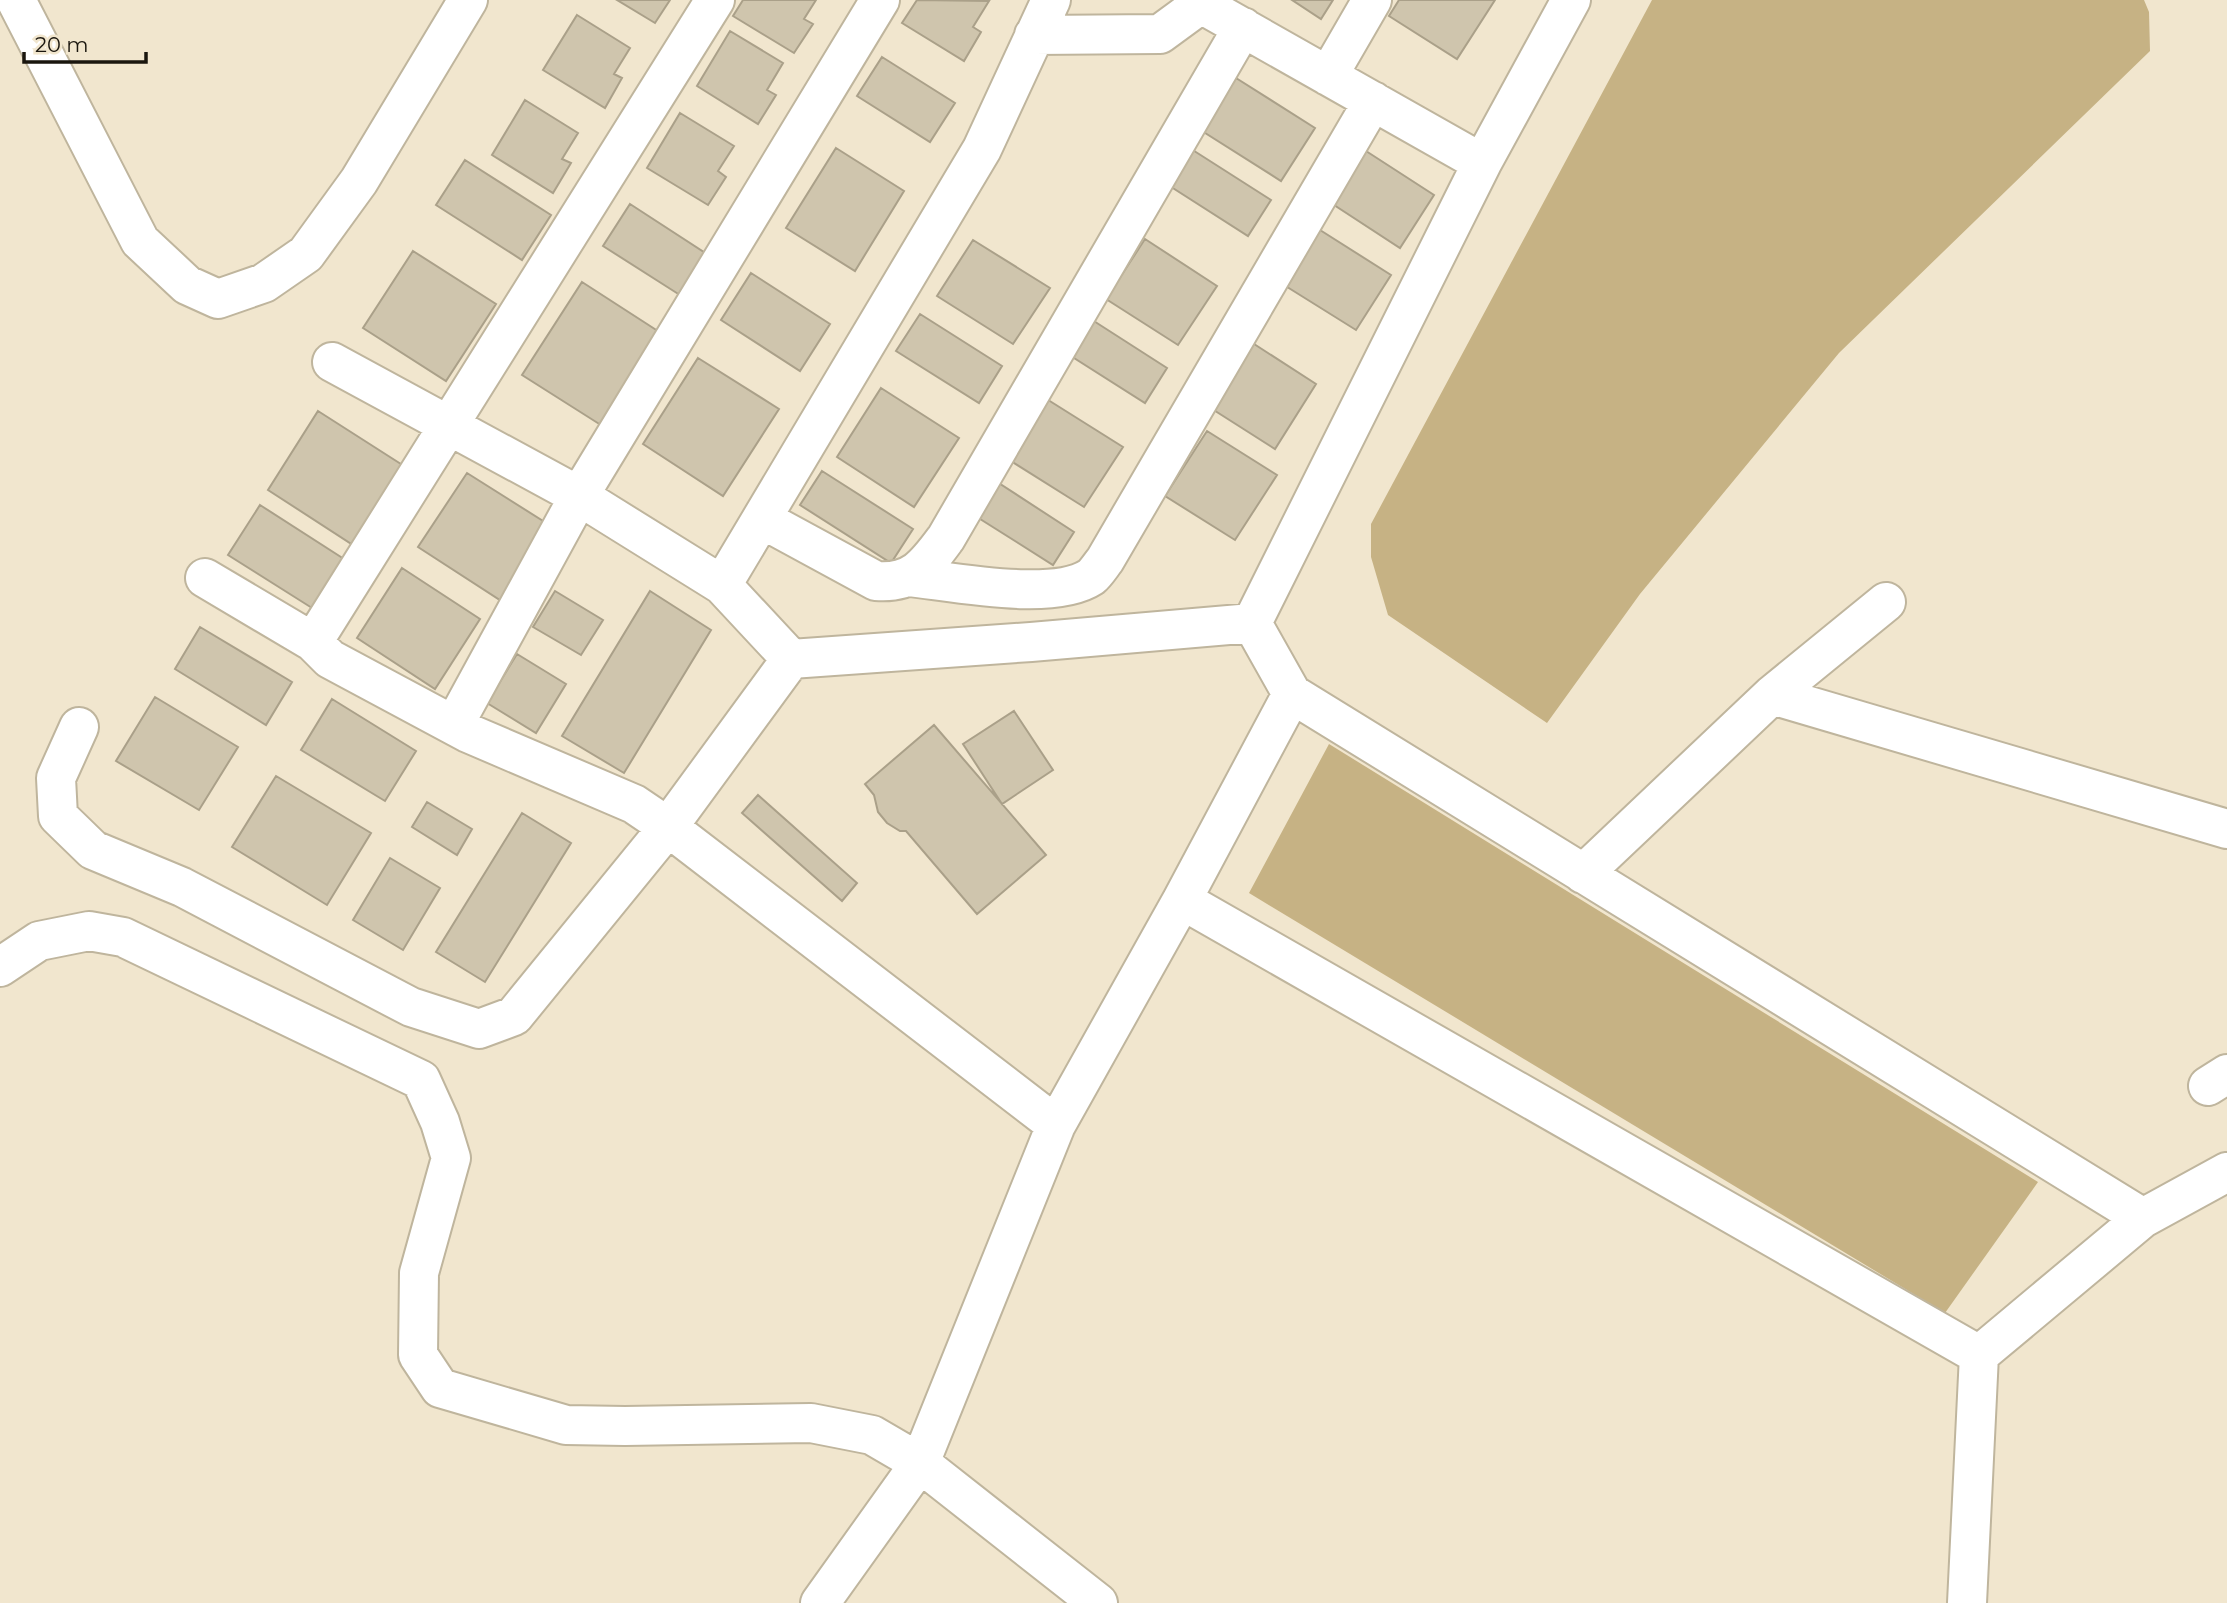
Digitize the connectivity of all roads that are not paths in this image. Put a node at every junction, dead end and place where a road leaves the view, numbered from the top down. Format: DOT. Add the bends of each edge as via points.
graph roads {
  1 [pos="16,0"];
  2 [pos="468,0"];
  3 [pos="715,0"];
  4 [pos="880,0"];
  5 [pos="1051,0"];
  6 [pos="1372,0"];
  7 [pos="1571,0"];
  8 [pos="1202,2"];
  9 [pos="1243,27"];
  10 [pos="1034,36"];
  11 [pos="1328,76"];
  12 [pos="1373,101"];
  13 [pos="1482,163"];
  14 [pos="332,362"];
  15 [pos="451,425"];
  16 [pos="579,496"];
  17 [pos="762,519"];
  18 [pos="909,577"];
  19 [pos="205,578"];
  20 [pos="722,585"];
  21 [pos="1885,602"];
  22 [pos="1252,623"];
  23 [pos="313,642"];
  24 [pos="791,659"];
  25 [pos="1292,694"];
  26 [pos="1772,695"];
  27 [pos="454,725"];
  28 [pos="79,727"];
  29 [pos="668,827"];
  30 [pos="2227,829"];
  31 [pos="1583,874"];
  32 [pos="1182,900"];
  33 [pos="0,967"];
  34 [pos="1056,1125"];
  35 [pos="2227,1172"];
  36 [pos="2143,1218"];
  37 [pos="1979,1355"];
  38 [pos="920,1463"];
  39 [pos="820,1603"];
  40 [pos="1098,1603"];
  41 [pos="1967,1603"];
  1 -- 2 [label="street" via="141,241 187,285 218,299 264,283 306,254 359,181"];
  3 -- 15 [label="street"];
  4 -- 16 [label="street"];
  5 -- 10 [label="street"];
  6 -- 11 [label="street"];
  7 -- 13 [label="street"];
  8 -- 9 [label="street"];
  8 -- 10 [label="street" via="1160,34"];
  9 -- 11 [label="street"];
  9 -- 18 [label="street" via="946,538"];
  10 -- 17 [label="street" via="982,149"];
  11 -- 12 [label="street"];
  12 -- 13 [label="street"];
  12 -- 18 [label="street" via="1092,576 1046,589"];
  13 -- 22 [label="street"];
  14 -- 15 [label="street"];
  15 -- 16 [label="street"];
  15 -- 23 [label="street"];
  16 -- 20 [label="street"];
  16 -- 27 [label="street"];
  17 -- 18 [label="street" via="876,581"];
  17 -- 20 [label="street"];
  19 -- 23 [label="street"];
  20 -- 24 [label="street"];
  21 -- 26 [label="street"];
  22 -- 24 [label="street"];
  22 -- 25 [label="street"];
  23 -- 27 [label="street" via="331,659"];
  24 -- 29 [label="street"];
  25 -- 31 [label="street"];
  25 -- 32 [label="street"];
  26 -- 30 [label="street"];
  26 -- 31 [label="street"];
  27 -- 29 [label="street" via="634,804"];
  28 -- 29 [label="street" via="56,778 58,816 93,850 181,887 411,1007 480,1029 514,1016"];
  29 -- 34 [label="street"];
  31 -- 36 [label="street"];
  32 -- 34 [label="street"];
  32 -- 37 [label="street"];
  33 -- 38 [label="street" via="39,941 89,931 123,937 421,1080 451,1158 419,1273 418,1355 440,1388 566,1425 811,1423 872,1435"];
  34 -- 38 [label="street"];
  35 -- 36 [label="street"];
  36 -- 37 [label="street"];
  37 -- 41 [label="street"];
  38 -- 39 [label="street"];
  38 -- 40 [label="street"];
}
